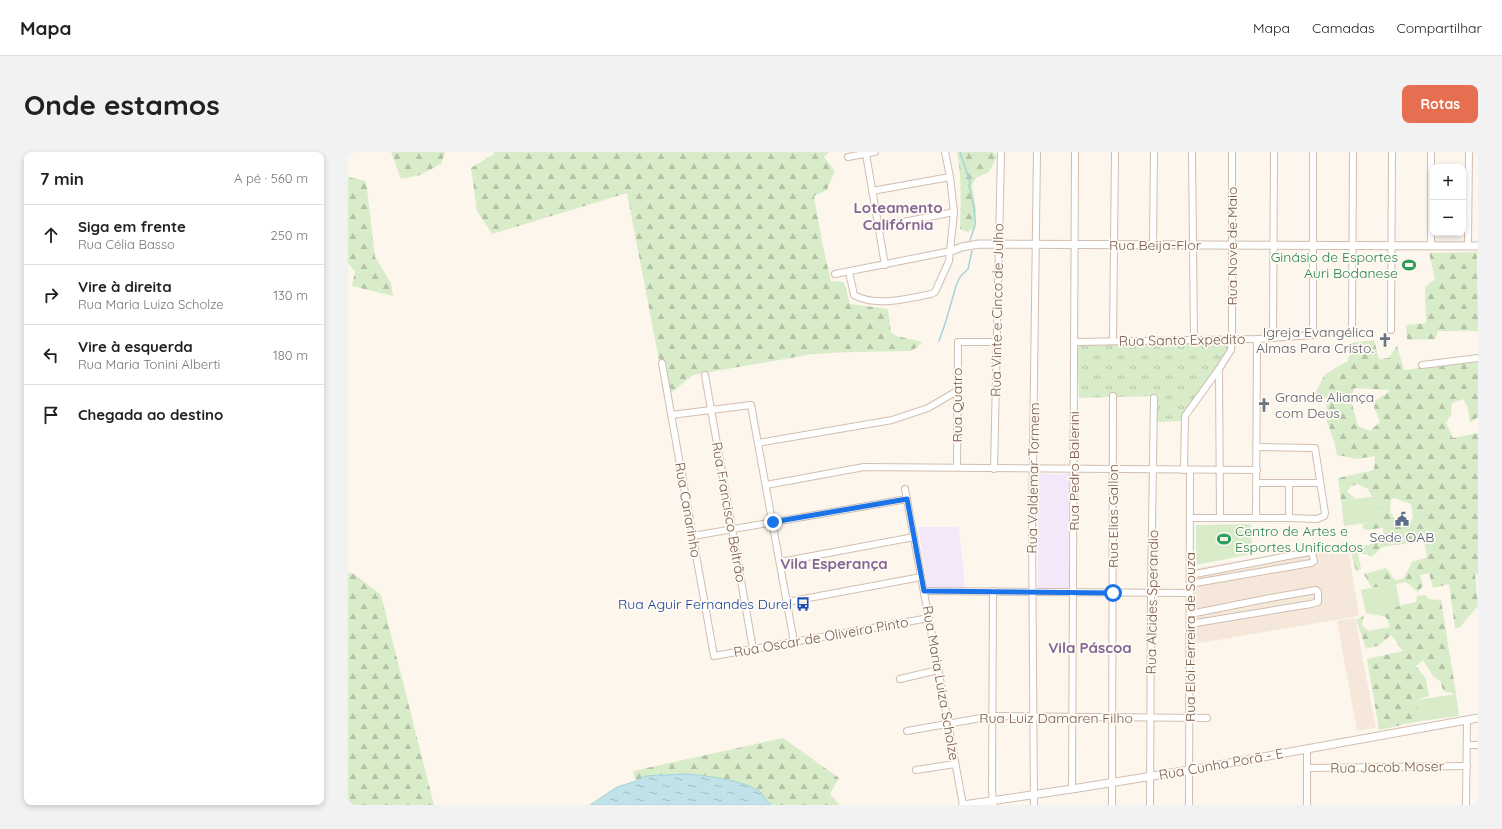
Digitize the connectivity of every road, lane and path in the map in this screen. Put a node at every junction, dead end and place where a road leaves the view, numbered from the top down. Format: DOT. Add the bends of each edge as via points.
graph roads {
  1 [pos="875,152"];
  2 [pos="945,152"];
  3 [pos="1001,152"];
  4 [pos="1037,152"];
  5 [pos="1075,152"];
  6 [pos="1115,152"];
  7 [pos="1154,152"];
  8 [pos="1192,152"];
  9 [pos="1232,152"];
  10 [pos="1274,152"];
  11 [pos="1313,152"];
  12 [pos="1353,152"];
  13 [pos="1392,152"];
  14 [pos="1431,152"];
  15 [pos="1469,152"];
  16 [pos="866,154"];
  17 [pos="848,157"];
  18 [pos="950,177"];
  19 [pos="872,190"];
  20 [pos="954,212"];
  21 [pos="878,228"];
  22 [pos="998,244"];
  23 [pos="1036,244"];
  24 [pos="1075,244"];
  25 [pos="1114,245"];
  26 [pos="1153,245"];
  27 [pos="1192,245"];
  28 [pos="1232,246"];
  29 [pos="1273,246"];
  30 [pos="1313,246"];
  31 [pos="1353,246"];
  32 [pos="1391,246"];
  33 [pos="1431,246"];
  34 [pos="1468,246"];
  35 [pos="1478,246"];
  36 [pos="951,251"];
  37 [pos="885,265"];
  38 [pos="849,272"];
  39 [pos="835,274"];
  40 [pos="1391,330"];
  41 [pos="1352,332"];
  42 [pos="1273,338"];
  43 [pos="1194,339"];
  44 [pos="1232,339"];
  45 [pos="1257,339"];
  46 [pos="1113,341"];
  47 [pos="997,342"];
  48 [pos="1075,342"];
  49 [pos="1478,358"];
  50 [pos="662,363"];
  51 [pos="1422,365"];
  52 [pos="1219,369"];
  53 [pos="705,375"];
  54 [pos="957,391"];
  55 [pos="1113,396"];
  56 [pos="1154,398"];
  57 [pos="711,410"];
  58 [pos="671,415"];
  59 [pos="758,443"];
  60 [pos="1257,447"];
  61 [pos="957,468"];
  62 [pos="1034,468"];
  63 [pos="994,469"];
  64 [pos="1074,469"];
  65 [pos="1113,469"];
  66 [pos="1154,469"];
  67 [pos="1187,470"];
  68 [pos="1220,470"];
  69 [pos="1257,470"];
  70 [pos="1256,483"];
  71 [pos="1320,483"];
  72 [pos="1289,484"];
  73 [pos="766,485"];
  74 [pos="905,489"];
  75 [pos="907,499"];
  76 [pos="1190,518"];
  77 [pos="1220,518"];
  78 [pos="1256,518"];
  79 [pos="1289,518"];
  80 [pos="773,522"];
  81 [pos="732,529"];
  82 [pos="692,536"];
  83 [pos="914,537"];
  84 [pos="780,562"];
  85 [pos="1190,575"];
  86 [pos="921,577"];
  87 [pos="1190,584"];
  88 [pos="924,591"];
  89 [pos="993,591"];
  90 [pos="1033,592"];
  91 [pos="1074,592"];
  92 [pos="1113,593"];
  93 [pos="1151,593"];
  94 [pos="1190,593"];
  95 [pos="787,602"];
  96 [pos="1190,614"];
  97 [pos="929,618"];
  98 [pos="1190,624"];
  99 [pos="794,642"];
  100 [pos="753,649"];
  101 [pos="714,656"];
  102 [pos="938,670"];
  103 [pos="900,679"];
  104 [pos="992,716"];
  105 [pos="1032,716"];
  106 [pos="1072,717"];
  107 [pos="1112,717"];
  108 [pos="1151,718"];
  109 [pos="1190,718"];
  110 [pos="1207,718"];
  111 [pos="1478,718"];
  112 [pos="1467,720"];
  113 [pos="948,722"];
  114 [pos="907,731"];
  115 [pos="1467,745"];
  116 [pos="1478,745"];
  117 [pos="1307,749"];
  118 [pos="955,764"];
  119 [pos="1467,766"];
  120 [pos="1307,768"];
  121 [pos="916,770"];
  122 [pos="1189,770"];
  123 [pos="1151,776"];
  124 [pos="1112,783"];
  125 [pos="1072,789"];
  126 [pos="1034,795"];
  127 [pos="993,803"];
  128 [pos="963,805"];
  129 [pos="1034,805"];
  130 [pos="1112,805"];
  131 [pos="1150,805"];
  132 [pos="1189,805"];
  133 [pos="1307,805"];
  134 [pos="1466,805"];
  1 -- 16 [label="street"];
  2 -- 18 [label="street"];
  3 -- 22 [label="street, Rua Vinte e Cinco de Julho"];
  4 -- 23 [label="street, Rua Valdemar Tormem"];
  5 -- 24 [label="street, Rua Pedro Balerini"];
  6 -- 25 [label="street"];
  7 -- 26 [label="street"];
  8 -- 27 [label="street"];
  9 -- 28 [label="street, Rua Nove de Maio"];
  10 -- 29 [label="street"];
  11 -- 30 [label="street"];
  12 -- 31 [label="street"];
  13 -- 32 [label="street"];
  14 -- 33 [label="street"];
  15 -- 34 [label="street"];
  16 -- 17 [label="street"];
  16 -- 19 [label="street"];
  18 -- 19 [label="street"];
  18 -- 20 [label="street"];
  19 -- 21 [label="street"];
  20 -- 21 [label="street"];
  20 -- 36 [label="street"];
  21 -- 37 [label="street"];
  22 -- 23 [label="street, Rua Beija-Flor"];
  22 -- 36 [label="street, Rua Beija-Flor" via="979,244"];
  22 -- 47 [label="street, Rua Vinte e Cinco de Julho"];
  23 -- 24 [label="street, Rua Beija-Flor"];
  23 -- 62 [label="street, Rua Valdemar Tormem"];
  24 -- 25 [label="street, Rua Beija-Flor"];
  24 -- 48 [label="street, Rua Pedro Balerini"];
  25 -- 26 [label="street, Rua Beija-Flor"];
  25 -- 46 [label="street"];
  26 -- 27 [label="street, Rua Beija-Flor"];
  27 -- 28 [label="street, Rua Beija-Flor"];
  27 -- 43 [label="street"];
  28 -- 29 [label="street, Rua Beija-Flor"];
  28 -- 44 [label="street, Rua Nove de Maio"];
  29 -- 30 [label="street, Rua Beija-Flor"];
  29 -- 42 [label="street"];
  30 -- 31 [label="street, Rua Beija-Flor"];
  30 -- 42 [label="street, Rua Santo Expedito" via="1313,335"];
  31 -- 32 [label="street, Rua Beija-Flor"];
  31 -- 41 [label="street"];
  32 -- 33 [label="street, Rua Beija-Flor"];
  32 -- 40 [label="street"];
  33 -- 34 [label="street, Rua Beija-Flor"];
  34 -- 35 [label="street, Rua Beija-Flor"];
  36 -- 37 [label="street, Rua Beija-Flor"];
  36 -- 38 [label="street" via="938,289 931,294 892,302 862,299 854,295"];
  37 -- 38 [label="street, Rua Beija-Flor"];
  38 -- 39 [label="street, Rua Beija-Flor"];
  42 -- 45 [label="street, Rua Santo Expedito"];
  43 -- 44 [label="street, Rua Santo Expedito"];
  43 -- 46 [label="street, Rua Santo Expedito"];
  44 -- 45 [label="street, Rua Santo Expedito"];
  44 -- 52 [label="street, Rua Nove de Maio" via="1231,350"];
  45 -- 60 [label="street"];
  46 -- 48 [label="street, Rua Santo Expedito"];
  47 -- 54 [label="street, Rua Quatro" via="958,342"];
  47 -- 63 [label="street, Rua Vinte e Cinco de Julho"];
  48 -- 64 [label="street, Rua Pedro Balerini"];
  49 -- 51 [label="street"];
  50 -- 58 [label="street, Rua Canarinho"];
  52 -- 67 [label="street, Rua Elói Ferreira de Souza" via="1185,416"];
  52 -- 68 [label="street"];
  53 -- 57 [label="street, Rua Francisco Beltrão"];
  54 -- 59 [label="street" via="928,408 892,420"];
  54 -- 61 [label="street, Rua Quatro"];
  55 -- 65 [label="street, Rua Elias Gallon"];
  56 -- 66 [label="street, Rua Alcides Sperandio"];
  57 -- 58 [label="street"];
  57 -- 59 [label="street" via="751,405"];
  57 -- 81 [label="street, Rua Francisco Beltrão"];
  58 -- 82 [label="street, Rua Canarinho"];
  59 -- 73 [label="street"];
  60 -- 69 [label="street"];
  60 -- 71 [label="street" via="1315,448"];
  61 -- 63 [label="street"];
  61 -- 73 [label="street" via="864,467"];
  62 -- 63 [label="street"];
  62 -- 64 [label="street"];
  62 -- 90 [label="street, Rua Valdemar Tormem"];
  64 -- 65 [label="street"];
  64 -- 91 [label="street, Rua Pedro Balerini"];
  65 -- 66 [label="street"];
  65 -- 92 [label="street, Rua Elias Gallon"];
  66 -- 67 [label="street"];
  66 -- 93 [label="street, Rua Alcides Sperandio"];
  67 -- 68 [label="street"];
  67 -- 76 [label="street, Rua Elói Ferreira de Souza"];
  68 -- 69 [label="street"];
  68 -- 77 [label="street"];
  69 -- 70 [label="street"];
  70 -- 72 [label="street"];
  70 -- 78 [label="street"];
  71 -- 72 [label="street"];
  71 -- 79 [label="street" via="1324,516 1318,519"];
  72 -- 79 [label="street"];
  73 -- 80 [label="street"];
  74 -- 75 [label="street, Rua Maria Luiza Scholze"];
  75 -- 80 [label="street"];
  75 -- 83 [label="street, Rua Maria Luiza Scholze"];
  76 -- 77 [label="street"];
  76 -- 85 [label="street, Rua Elói Ferreira de Souza"];
  77 -- 78 [label="street"];
  78 -- 79 [label="street"];
  80 -- 81 [label="street"];
  80 -- 84 [label="street"];
  81 -- 82 [label="street"];
  81 -- 100 [label="street, Rua Francisco Beltrão"];
  82 -- 101 [label="street, Rua Canarinho"];
  83 -- 84 [label="street"];
  83 -- 86 [label="street, Rua Maria Luiza Scholze"];
  84 -- 95 [label="street"];
  85 -- 87 [label="street, Rua Elói Ferreira de Souza"];
  85 -- 87 [label="street" via="1310,552 1314,561"];
  86 -- 88 [label="street, Rua Maria Luiza Scholze"];
  86 -- 95 [label="street"];
  87 -- 94 [label="street, Rua Elói Ferreira de Souza"];
  88 -- 89 [label="street"];
  88 -- 97 [label="street, Rua Maria Luiza Scholze"];
  89 -- 90 [label="street"];
  89 -- 104 [label="street"];
  90 -- 91 [label="street"];
  90 -- 105 [label="street, Rua Valdemar Tormem"];
  91 -- 92 [label="street"];
  91 -- 106 [label="street, Rua Pedro Balerini"];
  92 -- 93 [label="street"];
  92 -- 107 [label="street, Rua Elias Gallon"];
  93 -- 94 [label="street"];
  93 -- 108 [label="street, Rua Alcides Sperandio"];
  94 -- 96 [label="street, Rua Elói Ferreira de Souza"];
  95 -- 99 [label="street"];
  96 -- 98 [label="street, Rua Elói Ferreira de Souza"];
  96 -- 98 [label="street" via="1316,590 1318,592 1318,602 1310,604"];
  97 -- 99 [label="street, Rua Oscar de Oliveira Pinto"];
  97 -- 102 [label="street, Rua Maria Luiza Scholze"];
  98 -- 109 [label="street, Rua Elói Ferreira de Souza"];
  99 -- 100 [label="street, Rua Oscar de Oliveira Pinto"];
  100 -- 101 [label="street, Rua Oscar de Oliveira Pinto"];
  102 -- 103 [label="street"];
  102 -- 113 [label="street, Rua Maria Luiza Scholze"];
  104 -- 105 [label="street, Rua Luiz Damaren Filho"];
  104 -- 113 [label="street, Rua Luiz Damaren Filho"];
  104 -- 127 [label="street"];
  105 -- 106 [label="street, Rua Luiz Damaren Filho"];
  105 -- 126 [label="street, Rua Valdemar Tormem"];
  106 -- 107 [label="street, Rua Luiz Damaren Filho"];
  106 -- 125 [label="street, Rua Pedro Balerini"];
  107 -- 108 [label="street, Rua Luiz Damaren Filho"];
  107 -- 124 [label="street, Rua Elias Gallon"];
  108 -- 109 [label="street, Rua Luiz Damaren Filho"];
  108 -- 123 [label="street, Rua Alcides Sperandio"];
  109 -- 110 [label="street, Rua Luiz Damaren Filho"];
  109 -- 122 [label="street, Rua Elói Ferreira de Souza"];
  111 -- 112 [label="street, Rua Cunha Porã - E"];
  112 -- 115 [label="street"];
  112 -- 117 [label="street, Rua Cunha Porã - E"];
  113 -- 114 [label="street, Rua Luiz Damaren Filho"];
  113 -- 118 [label="street, Rua Maria Luiza Scholze"];
  115 -- 116 [label="street"];
  115 -- 119 [label="street"];
  117 -- 120 [label="street"];
  117 -- 122 [label="street, Rua Cunha Porã - E"];
  118 -- 121 [label="street"];
  118 -- 128 [label="street, Rua Maria Luiza Scholze"];
  119 -- 120 [label="street, Rua Jacob Moser"];
  119 -- 134 [label="street"];
  120 -- 133 [label="street"];
  122 -- 123 [label="street, Rua Cunha Porã - E"];
  122 -- 132 [label="street, Rua Elói Ferreira de Souza"];
  123 -- 124 [label="street, Rua Cunha Porã - E"];
  123 -- 131 [label="street, Rua Alcides Sperandio"];
  124 -- 125 [label="street, Rua Cunha Porã - E"];
  124 -- 130 [label="street, Rua Elias Gallon"];
  125 -- 126 [label="street, Rua Cunha Porã - E"];
  126 -- 127 [label="street, Rua Cunha Porã - E"];
  126 -- 129 [label="street, Rua Valdemar Tormem"];
  127 -- 128 [label="street, Rua Cunha Porã - E"];
}
